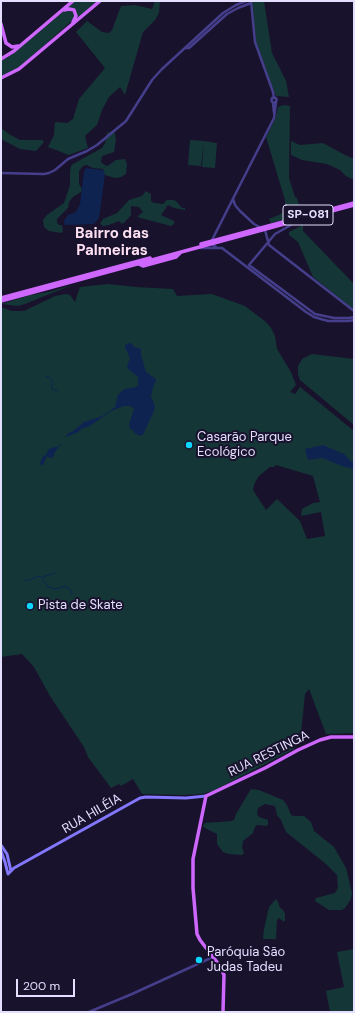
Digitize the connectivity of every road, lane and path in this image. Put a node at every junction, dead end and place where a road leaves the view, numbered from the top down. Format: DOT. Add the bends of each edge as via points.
graph roads {
  1 [pos="73,1"];
  2 [pos="100,1"];
  3 [pos="246,1"];
  4 [pos="251,2"];
  5 [pos="60,12"];
  6 [pos="1,24"];
  7 [pos="72,25"];
  8 [pos="21,45"];
  9 [pos="186,48"];
  10 [pos="1,59"];
  11 [pos="1,78"];
  12 [pos="1,173"];
  13 [pos="233,199"];
  14 [pos="354,204"];
  15 [pos="236,206"];
  16 [pos="229,207"];
  17 [pos="301,220"];
  18 [pos="264,229"];
  19 [pos="212,243"];
  20 [pos="266,243"];
  21 [pos="217,247"];
  22 [pos="197,248"];
  23 [pos="248,266"];
  24 [pos="1,298"];
  25 [pos="1,301"];
  26 [pos="354,311"];
  27 [pos="354,317"];
  28 [pos="354,320"];
  29 [pos="354,737"];
  30 [pos="206,796"];
  31 [pos="194,797"];
  32 [pos="200,797"];
  33 [pos="205,801"];
  34 [pos="1,845"];
  35 [pos="1,851"];
  36 [pos="9,872"];
  37 [pos="213,956"];
  38 [pos="89,1012"];
  39 [pos="223,1012"];
  1 -- 5 [label="main road"];
  2 -- 7 [label="main road"];
  3 -- 9 [label="street" via="223,13"];
  4 -- 9 [label="street" via="227,14"];
  4 -- 13 [label="street" via="255,42 273,92 274,118"];
  5 -- 7 [label="main road" via="70,8 74,10 76,16"];
  5 -- 8 [label="main road"];
  6 -- 8 [label="main road" via="8,46"];
  7 -- 11 [label="main road" via="19,69"];
  8 -- 10 [label="main road"];
  9 -- 12 [label="street" via="152,80 126,121 88,151 68,159 53,172"];
  13 -- 15 [label="street"];
  13 -- 16 [label="street"];
  14 -- 17 [label="main road, SP-081"];
  14 -- 18 [label="main road, SP-081"];
  15 -- 16 [label="street"];
  15 -- 18 [label="street" via="254,224"];
  16 -- 19 [label="street"];
  17 -- 18 [label="main road, SP-081"];
  17 -- 20 [label="street" via="278,232"];
  18 -- 19 [label="main road, SP-081"];
  18 -- 20 [label="street" via="267,235"];
  19 -- 21 [label="street"];
  19 -- 22 [label="main road, SP-081"];
  19 -- 24 [label="main road, SP-081"];
  20 -- 23 [label="street"];
  20 -- 26 [label="street"];
  21 -- 22 [label="street"];
  21 -- 23 [label="street"];
  22 -- 25 [label="main road, SP-081"];
  23 -- 27 [label="street" via="314,314 334,318"];
  23 -- 28 [label="street" via="314,317 336,321"];
  29 -- 30 [label="main road, RUA RESTINGA" via="331,737 320,740"];
  30 -- 32 [label="main road, RUA RESTINGA"];
  30 -- 33 [label="main road"];
  31 -- 32 [label="main road, RUA RESTINGA"];
  31 -- 36 [label="main road, RUA HILÉIA" via="140,798"];
  32 -- 33 [label="main road"];
  33 -- 37 [label="main road" via="193,859 192,878 197,934"];
  34 -- 36 [label="main road" via="7,854"];
  35 -- 36 [label="main road"];
  37 -- 38 [label="street"];
  37 -- 39 [label="main road" via="224,975"];
}
